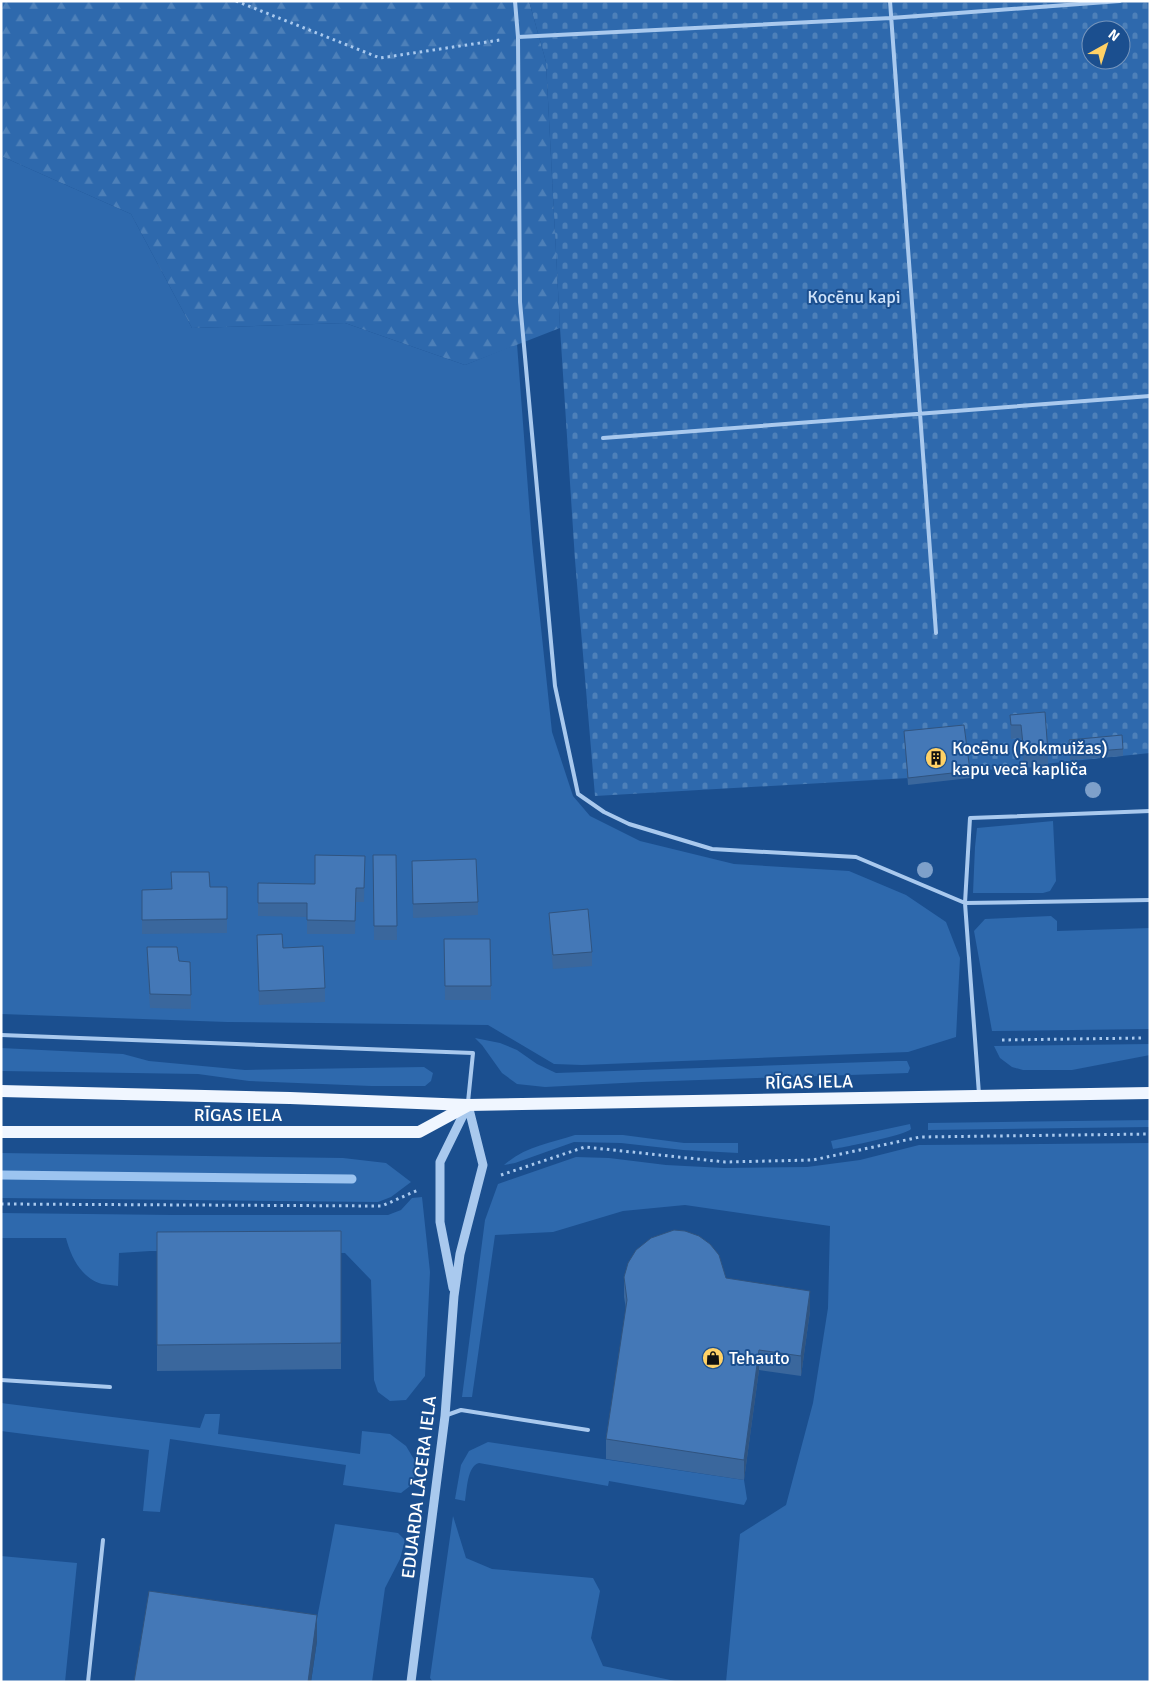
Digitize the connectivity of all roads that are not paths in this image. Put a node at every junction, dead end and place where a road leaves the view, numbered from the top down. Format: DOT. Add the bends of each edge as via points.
graph roads {
  1 [pos="515,1"];
  2 [pos="890,1"];
  3 [pos="1120,1"];
  4 [pos="891,18"];
  5 [pos="518,37"];
  6 [pos="1150,396"];
  7 [pos="920,413"];
  8 [pos="603,438"];
  9 [pos="936,633"];
  10 [pos="1150,812"];
  11 [pos="1150,900"];
  12 [pos="965,903"];
  13 [pos="1,1035"];
  14 [pos="1,1091"];
  15 [pos="1150,1093"];
  16 [pos="979,1096"];
  17 [pos="468,1105"];
  18 [pos="1,1132"];
  19 [pos="454,1296"];
  20 [pos="1,1380"];
  21 [pos="110,1387"];
  22 [pos="444,1416"];
  23 [pos="588,1430"];
  24 [pos="103,1540"];
  25 [pos="88,1682"];
  26 [pos="411,1682"];
  1 -- 5 [label="lane"];
  2 -- 4 [label="lane"];
  3 -- 4 [label="lane"];
  4 -- 5 [label="lane"];
  4 -- 7 [label="lane"];
  5 -- 12 [label="lane" via="520,302 555,686 578,794 628,824 712,849 856,858"];
  6 -- 7 [label="lane"];
  7 -- 8 [label="lane"];
  7 -- 9 [label="lane"];
  10 -- 12 [label="lane" via="970,818"];
  11 -- 12 [label="lane"];
  12 -- 16 [label="lane"];
  13 -- 17 [label="lane" via="473,1053"];
  14 -- 17 [label="main road, RĪGAS IELA"];
  15 -- 16 [label="main road, RĪGAS IELA"];
  16 -- 17 [label="main road, RĪGAS IELA"];
  17 -- 18 [label="main road, RĪGAS IELA" via="419,1132"];
  17 -- 19 [label="street, EDUARDA LĀCERA IELA" via="483,1165 460,1254"];
  17 -- 19 [label="street, EDUARDA LĀCERA IELA" via="440,1162 440,1222"];
  19 -- 22 [label="street, EDUARDA LĀCERA IELA"];
  20 -- 21 [label="lane"];
  22 -- 23 [label="lane" via="461,1410"];
  22 -- 26 [label="street, EDUARDA LĀCERA IELA"];
  24 -- 25 [label="lane"];
}
